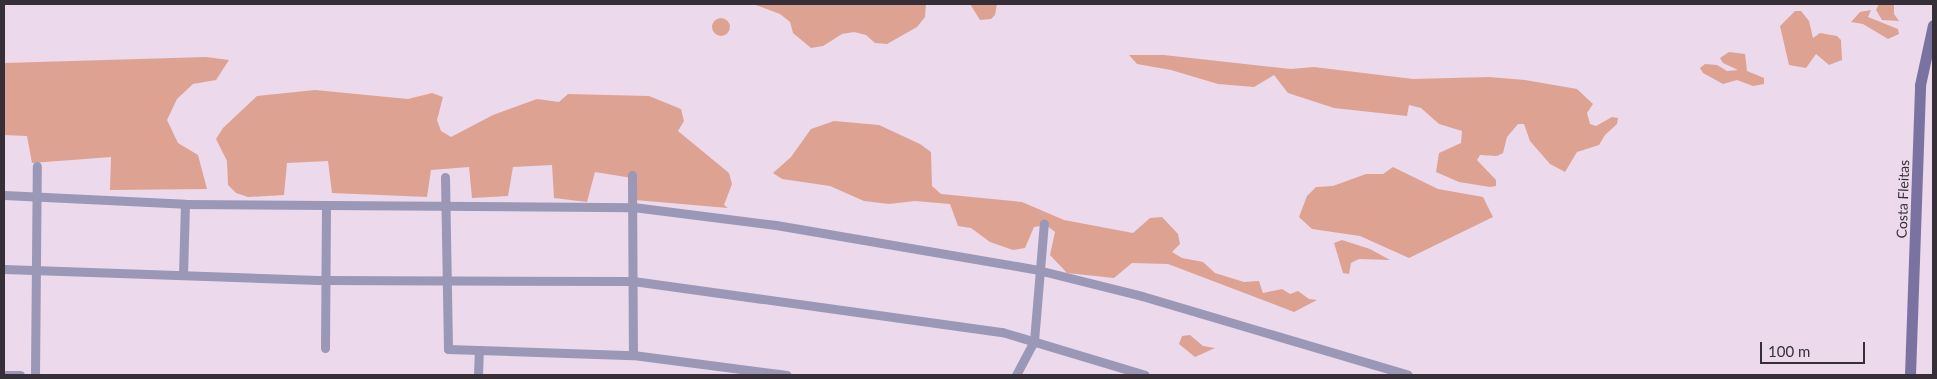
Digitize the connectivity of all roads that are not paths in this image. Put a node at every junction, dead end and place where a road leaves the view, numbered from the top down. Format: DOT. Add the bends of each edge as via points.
graph roads {
  1 [pos="1933,25"];
  2 [pos="37,166"];
  3 [pos="632,176"];
  4 [pos="445,177"];
  5 [pos="4,195"];
  6 [pos="37,196"];
  7 [pos="185,204"];
  8 [pos="326,205"];
  9 [pos="446,206"];
  10 [pos="632,207"];
  11 [pos="1044,223"];
  12 [pos="4,269"];
  13 [pos="37,269"];
  14 [pos="1038,270"];
  15 [pos="183,274"];
  16 [pos="325,280"];
  17 [pos="447,280"];
  18 [pos="633,281"];
  19 [pos="1034,341"];
  20 [pos="324,348"];
  21 [pos="479,350"];
  22 [pos="633,355"];
  23 [pos="721,371"];
  24 [pos="4,375"];
  25 [pos="20,375"];
  26 [pos="36,375"];
  27 [pos="478,375"];
  28 [pos="787,375"];
  29 [pos="1016,375"];
  30 [pos="1145,375"];
  31 [pos="1408,375"];
  32 [pos="1910,375"];
  1 -- 32 [label="main road, Costa Fleitas" via="1920,85"];
  2 -- 6 [label="street"];
  3 -- 10 [label="street"];
  4 -- 9 [label="street"];
  5 -- 6 [label="street"];
  6 -- 7 [label="street"];
  6 -- 13 [label="street"];
  7 -- 8 [label="street"];
  7 -- 15 [label="street"];
  8 -- 9 [label="street"];
  8 -- 16 [label="street"];
  9 -- 10 [label="street"];
  9 -- 17 [label="street"];
  10 -- 14 [label="street" via="776,225"];
  10 -- 18 [label="street"];
  11 -- 14 [label="street"];
  12 -- 13 [label="street"];
  13 -- 15 [label="street"];
  13 -- 26 [label="street"];
  14 -- 19 [label="street"];
  14 -- 31 [label="street" via="1160,301"];
  15 -- 16 [label="street"];
  16 -- 17 [label="street"];
  16 -- 20 [label="street"];
  17 -- 18 [label="street"];
  17 -- 21 [label="street" via="448,349"];
  18 -- 19 [label="street" via="1002,332"];
  18 -- 22 [label="street"];
  19 -- 29 [label="street"];
  19 -- 30 [label="street"];
  21 -- 22 [label="street"];
  21 -- 27 [label="street"];
  22 -- 23 [label="street"];
  23 -- 28 [label="street"];
  24 -- 25 [label="street"];
}
